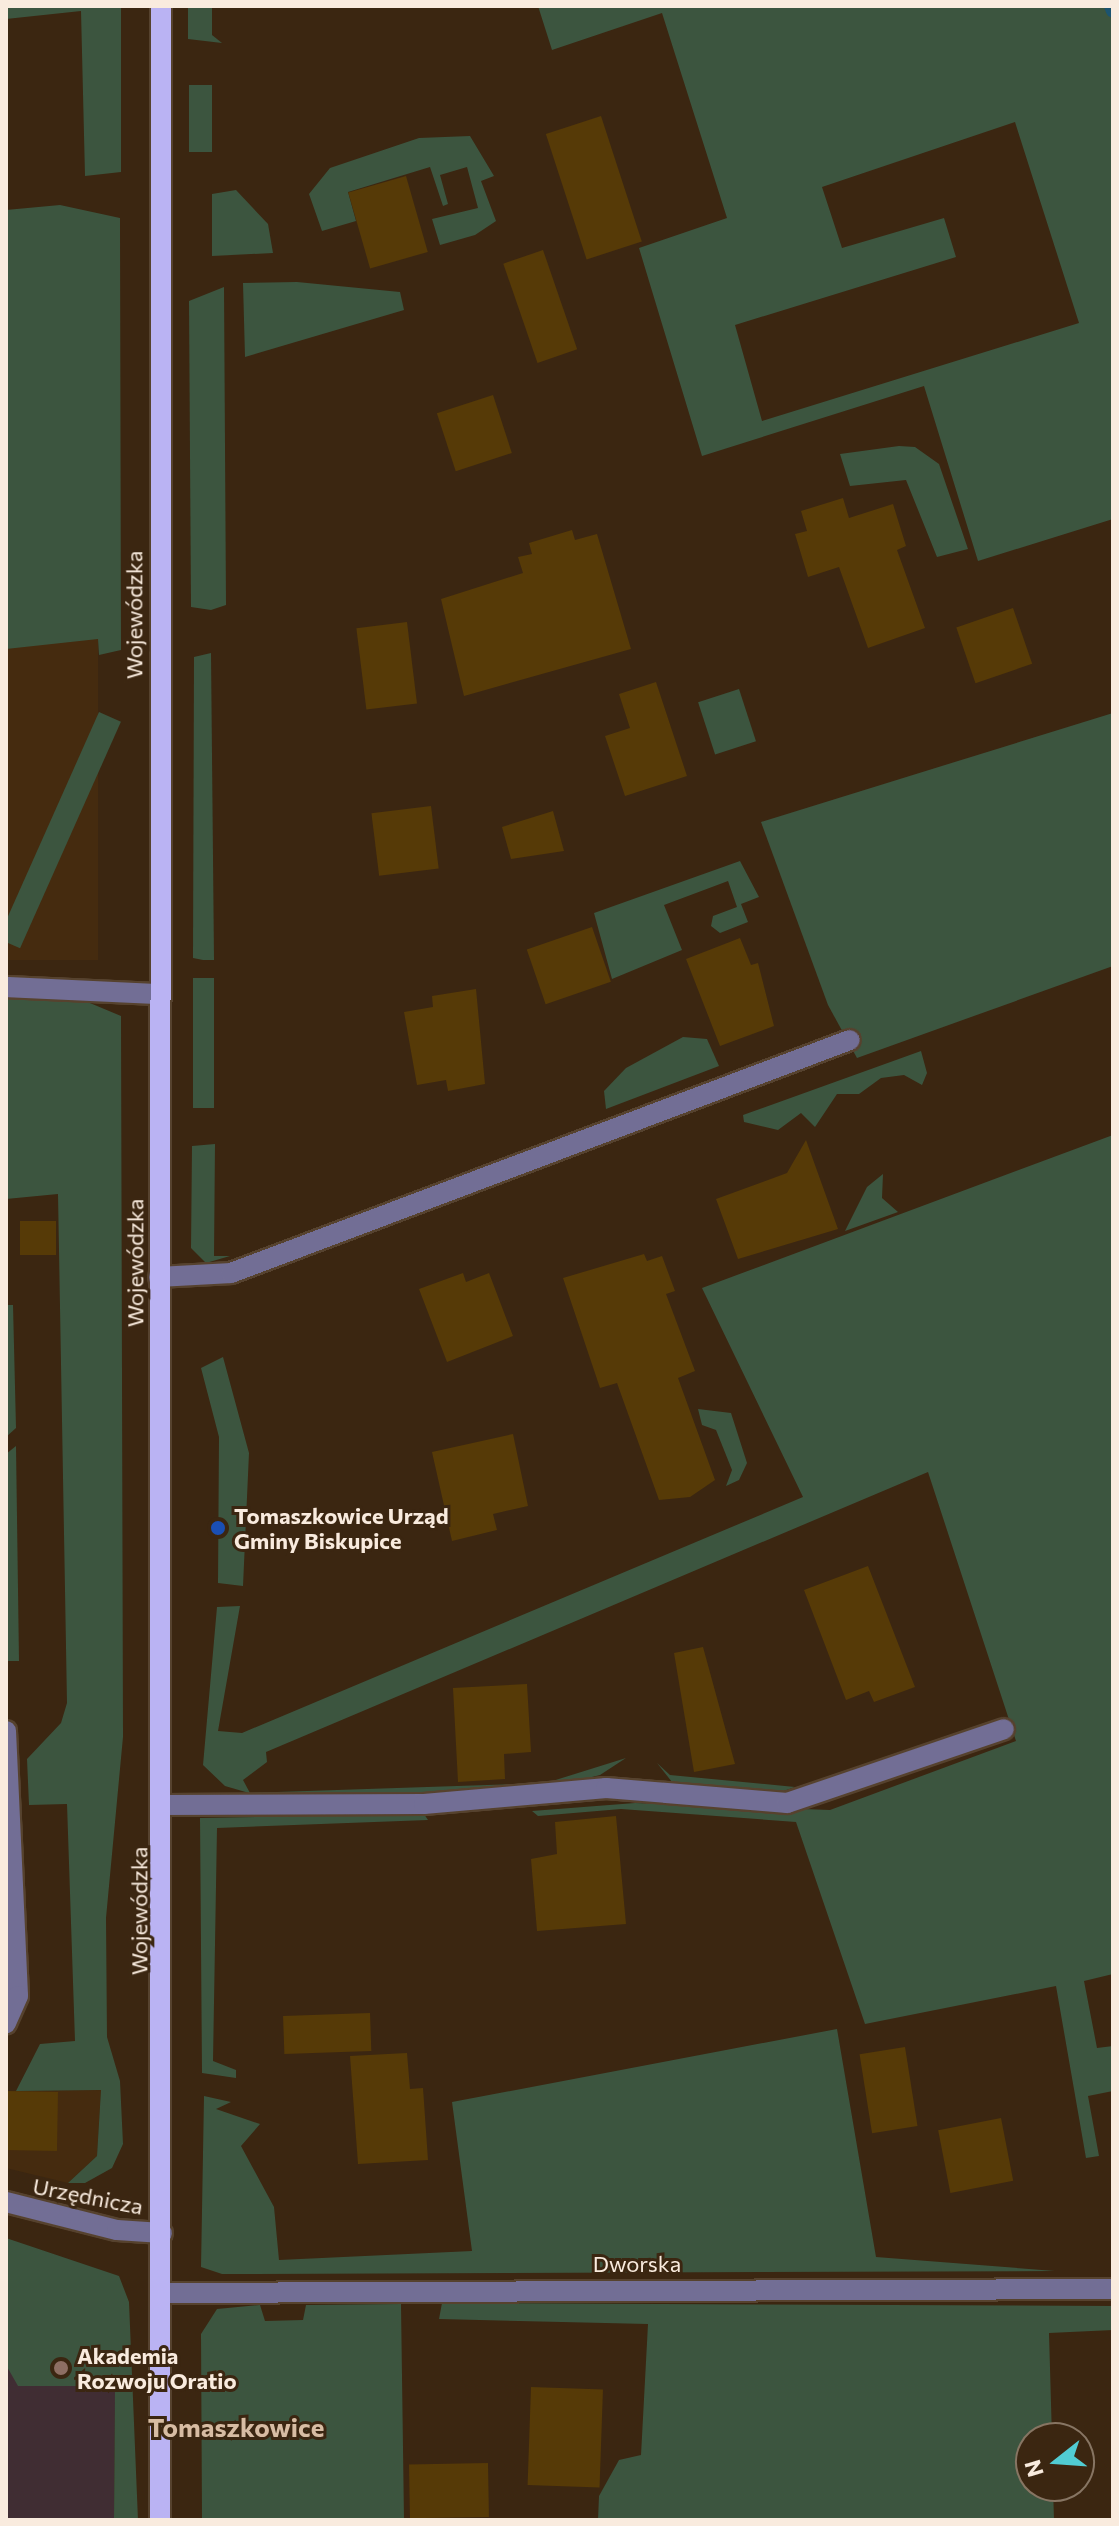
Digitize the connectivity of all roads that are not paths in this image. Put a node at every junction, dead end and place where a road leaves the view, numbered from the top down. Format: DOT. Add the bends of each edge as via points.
graph roads {
  1 [pos="161,6"];
  2 [pos="6,987"];
  3 [pos="157,994"];
  4 [pos="850,1040"];
  5 [pos="159,1277"];
  6 [pos="1004,1729"];
  7 [pos="6,1731"];
  8 [pos="163,1805"];
  9 [pos="6,2023"];
  10 [pos="6,2202"];
  11 [pos="162,2233"];
  12 [pos="1113,2289"];
  13 [pos="161,2293"];
  14 [pos="160,2520"];
  1 -- 3 [label="main road, Wojewódzka"];
  2 -- 3 [label="street"];
  3 -- 5 [label="main road, Wojewódzka"];
  4 -- 5 [label="street" via="231,1273"];
  5 -- 8 [label="main road, Wojewódzka"];
  6 -- 8 [label="street" via="822,1797 787,1803 606,1788 424,1804"];
  7 -- 9 [label="street" via="18,1996"];
  8 -- 11 [label="main road, Wojewódzka"];
  10 -- 11 [label="street, Urzędnicza" via="117,2230"];
  11 -- 13 [label="main road, Wojewódzka"];
  12 -- 13 [label="street, Dworska"];
  13 -- 14 [label="main road, Wojewódzka"];
}
